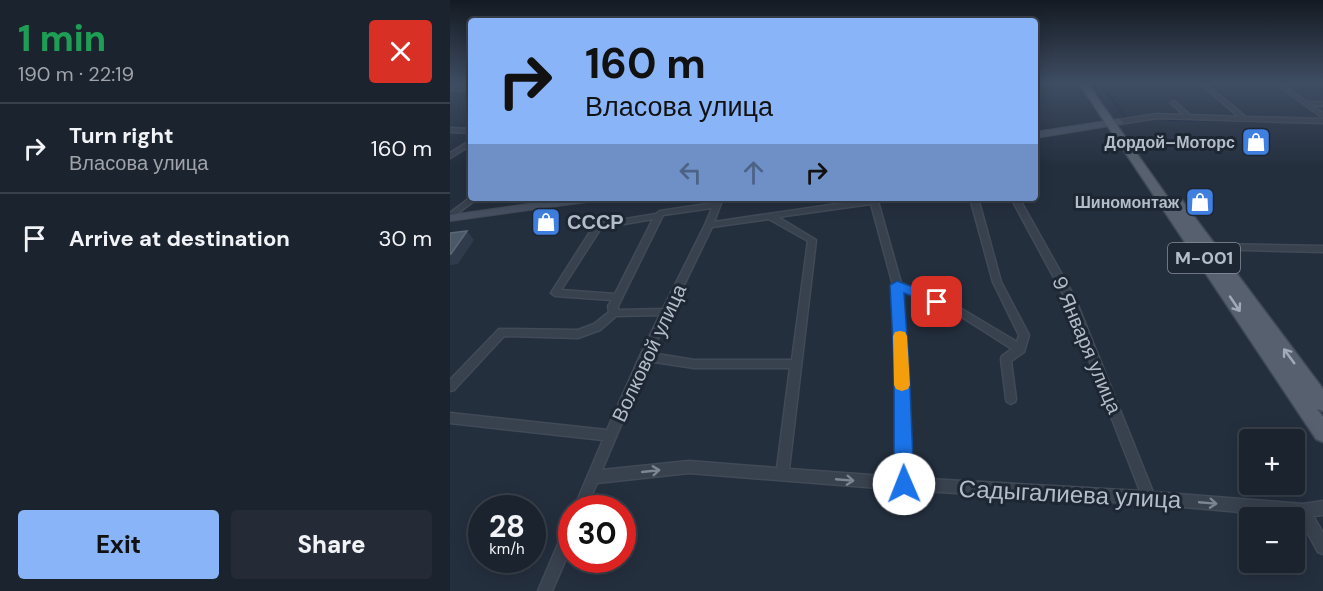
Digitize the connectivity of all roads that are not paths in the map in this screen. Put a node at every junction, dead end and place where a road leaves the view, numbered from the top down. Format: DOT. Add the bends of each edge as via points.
graph roads {
  1 [pos="1105,111"];
  2 [pos="1108,111"];
  3 [pos="1182,111"];
  4 [pos="1235,111"];
  5 [pos="1188,116"];
  6 [pos="1244,118"];
  7 [pos="1323,118"];
  8 [pos="1115,123"];
  9 [pos="450,130"];
  10 [pos="468,131"];
  11 [pos="1038,135"];
  12 [pos="468,144"];
  13 [pos="450,156"];
  14 [pos="470,201"];
  15 [pos="558,201"];
  16 [pos="867,201"];
  17 [pos="873,201"];
  18 [pos="975,201"];
  19 [pos="1017,201"];
  20 [pos="718,202"];
  21 [pos="658,216"];
  22 [pos="770,216"];
  23 [pos="450,218"];
  24 [pos="709,225"];
  25 [pos="1210,247"];
  26 [pos="1323,249"];
  27 [pos="897,285"];
  28 [pos="617,297"];
  29 [pos="667,312"];
  30 [pos="614,313"];
  31 [pos="1020,349"];
  32 [pos="645,356"];
  33 [pos="796,364"];
  34 [pos="450,387"];
  35 [pos="1011,399"];
  36 [pos="1323,404"];
  37 [pos="450,418"];
  38 [pos="1323,433"];
  39 [pos="611,436"];
  40 [pos="782,474"];
  41 [pos="593,477"];
  42 [pos="904,484"];
  43 [pos="585,495"];
  44 [pos="1149,498"];
  45 [pos="1256,507"];
  46 [pos="1323,508"];
  47 [pos="1305,511"];
  48 [pos="1305,515"];
  49 [pos="1323,547"];
  50 [pos="558,561"];
  51 [pos="545,591"];
  1 -- 8 [label="main road, M-001"];
  2 -- 8 [label="main road, M-001"];
  3 -- 5 [label="street"];
  4 -- 6 [label="street"];
  5 -- 6 [label="street"];
  5 -- 8 [label="street"];
  6 -- 7 [label="street"];
  8 -- 11 [label="street"];
  8 -- 25 [label="main road, M-001"];
  8 -- 38 [label="main road, M-001, one-way"];
  9 -- 10 [label="street"];
  12 -- 13 [label="street"];
  14 -- 23 [label="street"];
  15 -- 23 [label="street"];
  16 -- 22 [label="street"];
  17 -- 27 [label="street"];
  18 -- 31 [label="street" via="997,282 1024,335"];
  19 -- 44 [label="street, 9 Января улица" via="1071,298"];
  20 -- 21 [label="street"];
  20 -- 24 [label="street, Волковой улица"];
  21 -- 28 [label="street"];
  21 -- 28 [label="street" via="598,226 555,293"];
  22 -- 24 [label="street"];
  22 -- 33 [label="street" via="812,240"];
  24 -- 29 [label="street, Волковой улица"];
  25 -- 26 [label="street"];
  36 -- 25 [label="main road, M-001, one-way"];
  27 -- 31 [label="street" via="957,310"];
  27 -- 42 [label="street"];
  28 -- 30 [label="street"];
  29 -- 30 [label="street"];
  29 -- 32 [label="street, Волковой улица"];
  30 -- 34 [label="street" via="597,327 578,334 502,332"];
  31 -- 35 [label="street" via="1006,359"];
  32 -- 33 [label="street" via="694,364"];
  32 -- 39 [label="street, Волковой улица"];
  33 -- 40 [label="street"];
  37 -- 39 [label="street"];
  39 -- 41 [label="street, Волковой улица"];
  41 -- 40 [label="street, Садыгалиева улица, one-way" via="689,467"];
  40 -- 42 [label="street, Садыгалиева улица, one-way"];
  41 -- 43 [label="street, Волковой улица"];
  42 -- 44 [label="street, Садыгалиева улица"];
  44 -- 45 [label="street, Садыгалиева улица, one-way"];
  46 -- 47 [label="street, Садыгалиева улица"];
  48 -- 49 [label="street"];
  50 -- 51 [label="street"];
}
